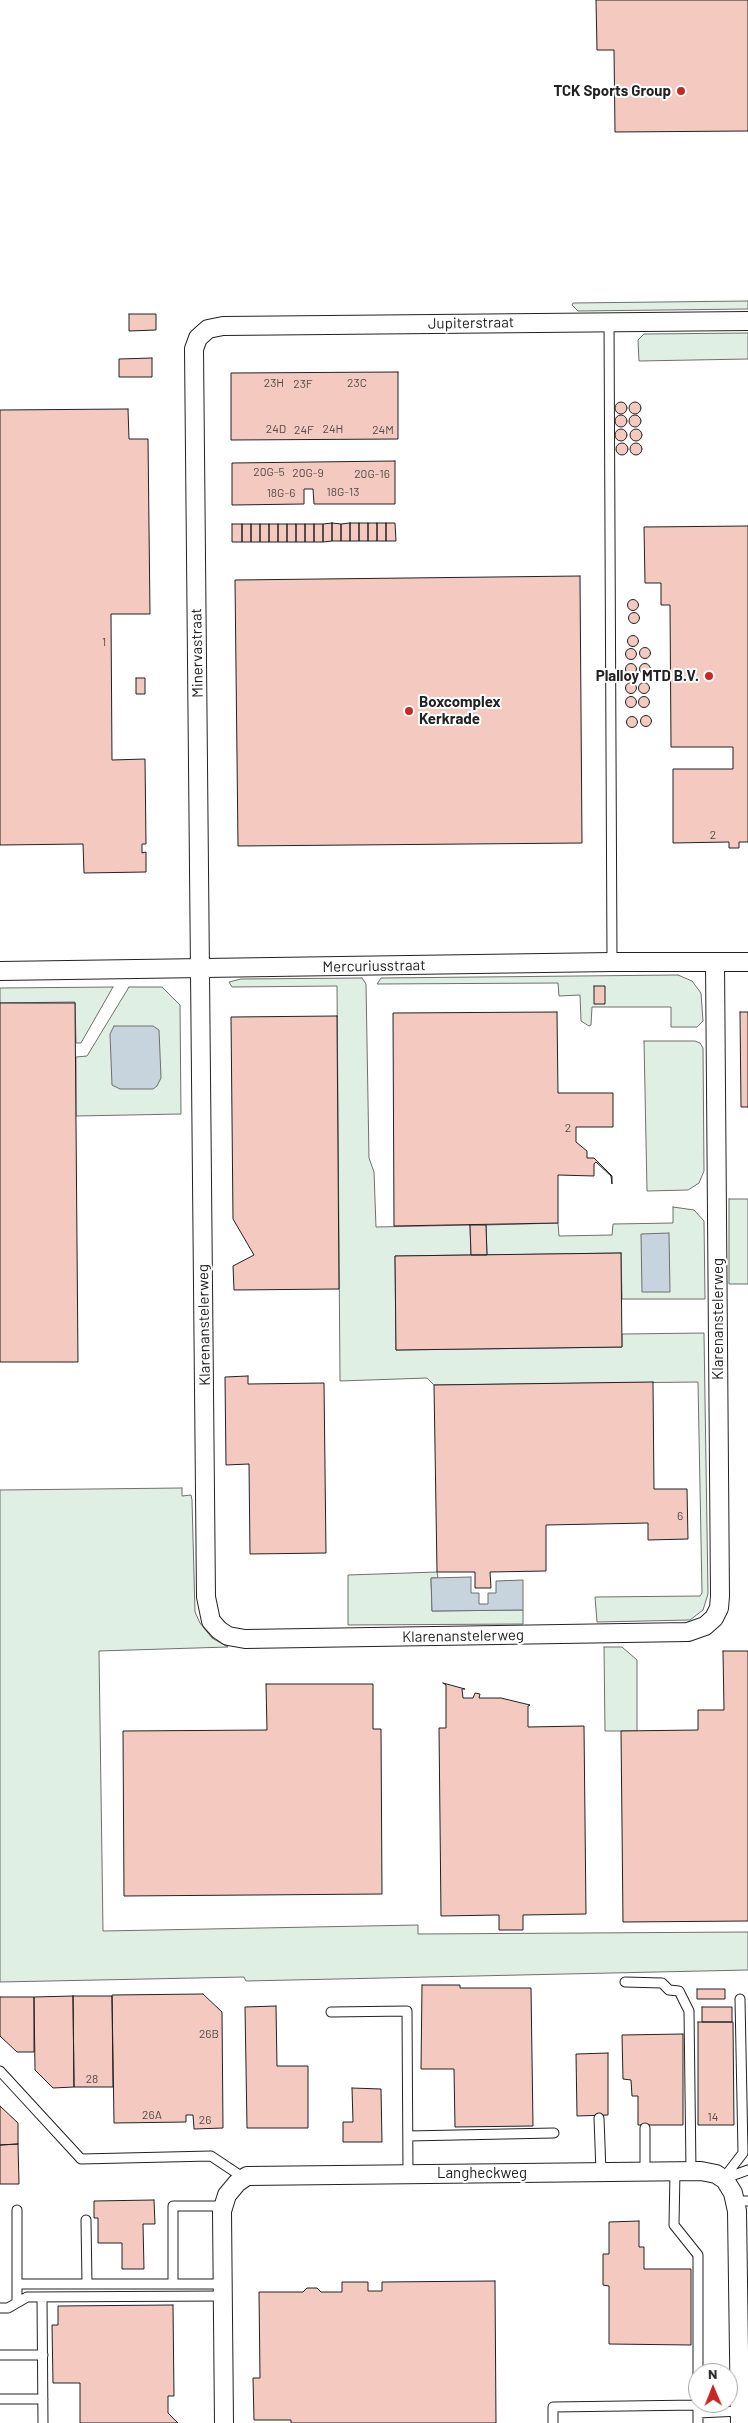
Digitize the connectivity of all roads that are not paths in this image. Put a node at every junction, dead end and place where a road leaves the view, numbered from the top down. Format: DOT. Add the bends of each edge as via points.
graph roads {
  1 [pos="748,320"];
  2 [pos="610,322"];
  3 [pos="198,338"];
  4 [pos="612,962"];
  5 [pos="715,962"];
  6 [pos="748,962"];
  7 [pos="200,968"];
  8 [pos="0,971"];
  9 [pos="625,1982"];
  10 [pos="740,1999"];
  11 [pos="330,2012"];
  12 [pos="0,2071"];
  13 [pos="599,2118"];
  14 [pos="645,2128"];
  15 [pos="554,2133"];
  16 [pos="408,2136"];
  17 [pos="748,2170"];
  18 [pos="645,2171"];
  19 [pos="683,2171"];
  20 [pos="601,2172"];
  21 [pos="408,2173"];
  22 [pos="244,2178"];
  23 [pos="723,2179"];
  24 [pos="741,2201"];
  25 [pos="224,2206"];
  26 [pos="17,2210"];
  27 [pos="86,2220"];
  28 [pos="17,2284"];
  29 [pos="87,2284"];
  30 [pos="173,2284"];
  31 [pos="223,2290"];
  32 [pos="42,2297"];
  33 [pos="17,2302"];
  34 [pos="0,2308"];
  35 [pos="0,2355"];
  36 [pos="43,2355"];
  37 [pos="698,2363"];
  38 [pos="43,2398"];
  39 [pos="0,2399"];
  40 [pos="688,2409"];
  41 [pos="719,2413"];
  42 [pos="740,2417"];
  43 [pos="43,2423"];
  44 [pos="224,2423"];
  45 [pos="553,2423"];
  1 -- 2 [label="street, Jupiterstraat"];
  2 -- 3 [label="street, Jupiterstraat" via="223,326 208,329"];
  2 -- 4 [label="lane"];
  3 -- 7 [label="street, Minervastraat" via="194,359"];
  4 -- 5 [label="street, Mercuriusstraat"];
  4 -- 7 [label="street, Mercuriusstraat"];
  5 -- 6 [label="street, Mercuriusstraat"];
  5 -- 7 [label="street, Klarenanstelerweg" via="720,1596 714,1618 705,1626 688,1632 245,1639 228,1636 219,1630 211,1621 206,1597"];
  7 -- 8 [label="street, Mercuriusstraat"];
  9 -- 19 [label="lane" via="662,1982 669,1990 679,1991 689,2011"];
  10 -- 23 [label="lane" via="742,2153"];
  11 -- 16 [label="lane" via="407,2012"];
  12 -- 22 [label="lane" via="81,2159 211,2156"];
  13 -- 20 [label="lane"];
  14 -- 18 [label="lane"];
  15 -- 16 [label="lane"];
  16 -- 21 [label="lane"];
  17 -- 23 [label="lane"];
  18 -- 19 [label="street, Langheckweg"];
  18 -- 20 [label="street, Langheckweg"];
  19 -- 23 [label="street, Langheckweg" via="716,2174"];
  19 -- 37 [label="lane" via="674,2225 698,2255"];
  20 -- 21 [label="street, Langheckweg"];
  21 -- 22 [label="street, Langheckweg" via="260,2174"];
  22 -- 25 [label="street" via="227,2195"];
  23 -- 24 [label="street"];
  24 -- 42 [label="street" via="738,2224"];
  25 -- 30 [label="lane" via="173,2206"];
  25 -- 31 [label="street"];
  26 -- 28 [label="lane"];
  27 -- 29 [label="lane"];
  28 -- 29 [label="lane"];
  28 -- 33 [label="lane"];
  29 -- 30 [label="lane"];
  30 -- 31 [label="lane"];
  31 -- 32 [label="lane"];
  31 -- 44 [label="street"];
  32 -- 33 [label="lane" via="27,2297"];
  32 -- 36 [label="lane"];
  33 -- 34 [label="lane" via="8,2308"];
  35 -- 36 [label="lane"];
  36 -- 38 [label="lane"];
  38 -- 39 [label="lane"];
  38 -- 43 [label="lane"];
  40 -- 45 [label="lane" via="553,2407"];
  41 -- 42 [label="lane"];
}
